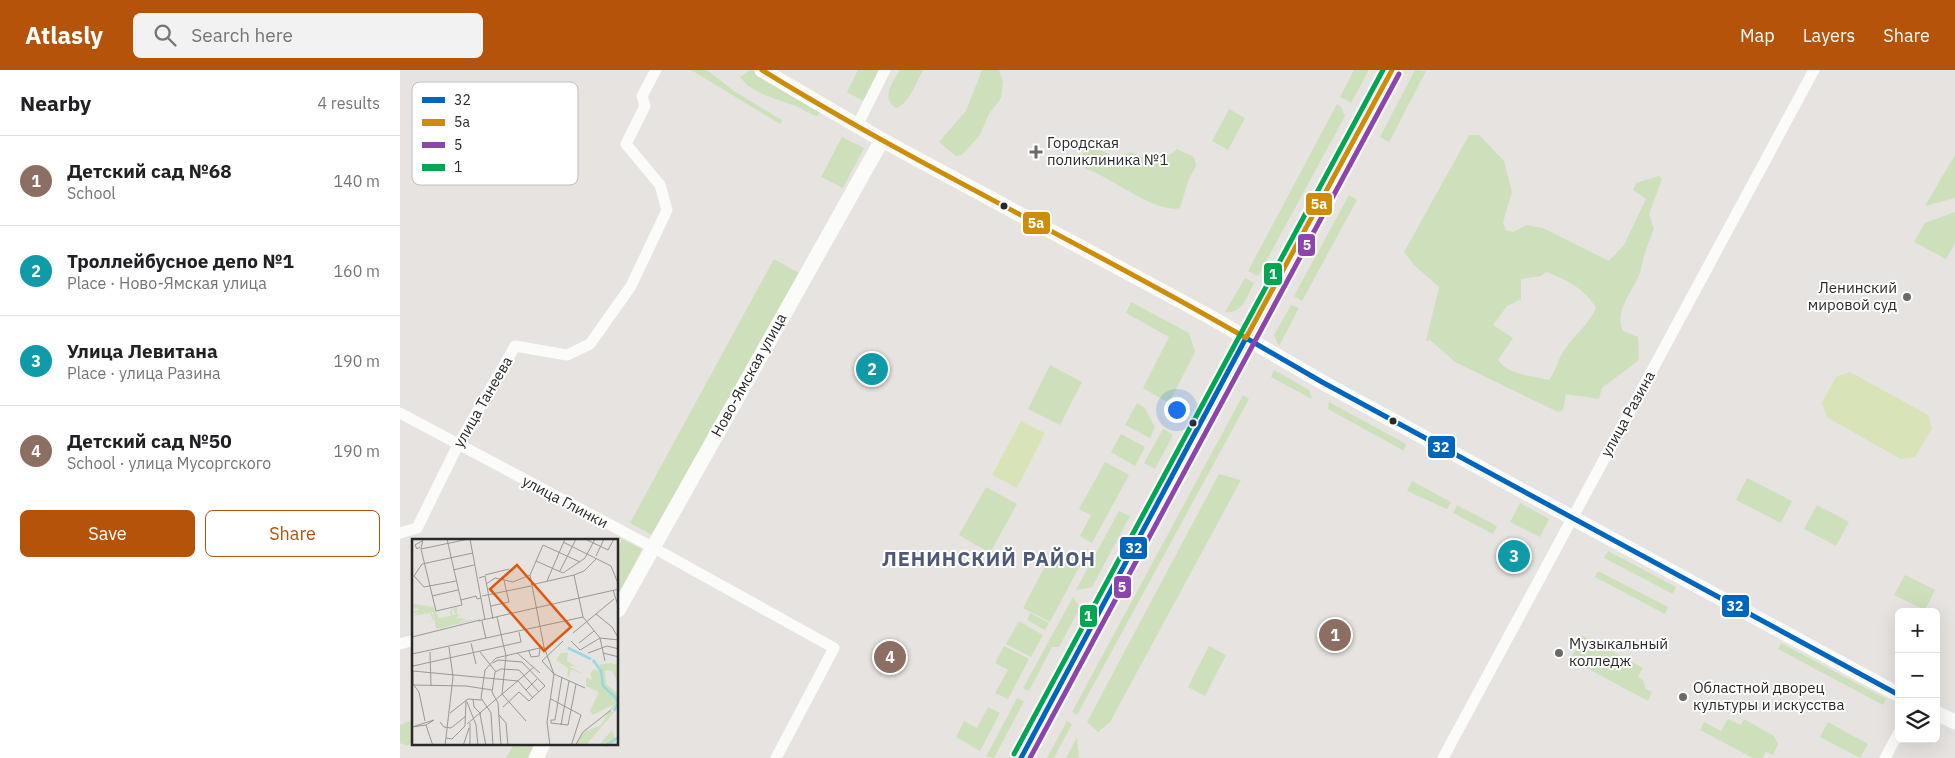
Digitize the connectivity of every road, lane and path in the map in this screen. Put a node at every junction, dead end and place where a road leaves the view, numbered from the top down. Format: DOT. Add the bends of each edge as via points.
graph roads {
  1 [pos="656,70"];
  2 [pos="762,70"];
  3 [pos="885,70"];
  4 [pos="1392,70"];
  5 [pos="1814,70"];
  6 [pos="857,126"];
  7 [pos="882,140"];
  8 [pos="1246,338"];
  9 [pos="400,413"];
  10 [pos="458,445"];
  11 [pos="1572,516"];
  12 [pos="417,528"];
  13 [pos="400,533"];
  14 [pos="420,539"];
  15 [pos="652,547"];
  16 [pos="619,608"];
  17 [pos="1895,693"];
  18 [pos="1940,715"];
  19 [pos="1955,722"];
  20 [pos="1895,739"];
  21 [pos="542,746"];
  22 [pos="536,758"];
  23 [pos="776,758"];
  24 [pos="1021,758"];
  25 [pos="1442,758"];
  26 [pos="1885,758"];
  1 -- 10 [label="street, улица Танеева" via="642,96 644,106 626,144 660,185 666,210 631,286 590,344 567,355 515,346"];
  2 -- 6 [label="street"];
  3 -- 6 [label="street"];
  4 -- 8 [label="main road"];
  5 -- 11 [label="street, улица Разина"];
  6 -- 7 [label="street"];
  7 -- 8 [label="street"];
  7 -- 15 [label="street, Ново-Ямская улица"];
  8 -- 11 [label="street"];
  8 -- 24 [label="main road"];
  9 -- 10 [label="street, улица Глинки"];
  10 -- 12 [label="street, улица Танеева"];
  10 -- 15 [label="street, улица Глинки"];
  11 -- 17 [label="street"];
  11 -- 25 [label="street, улица Разина"];
  12 -- 13 [label="street"];
  12 -- 14 [label="street"];
  15 -- 16 [label="street, Ново-Ямская улица"];
  15 -- 23 [label="street, улица Глинки" via="834,648"];
  18 -- 19 [label="street"];
  20 -- 26 [label="street"];
  21 -- 22 [label="street"];
}
